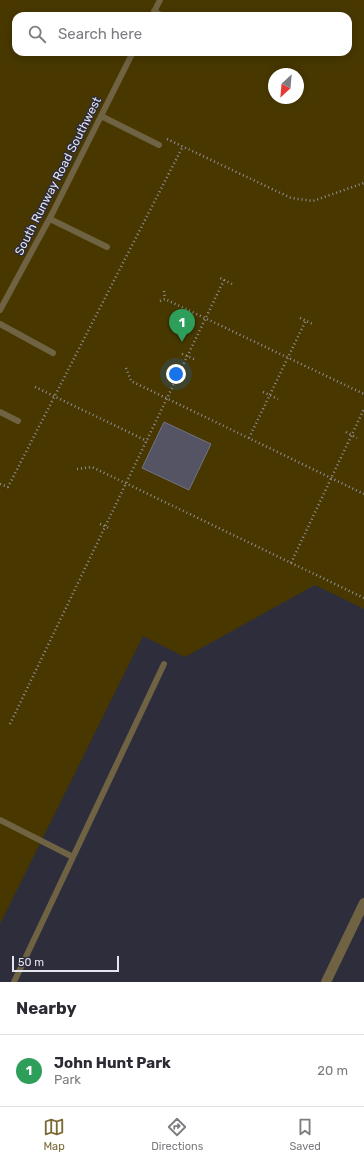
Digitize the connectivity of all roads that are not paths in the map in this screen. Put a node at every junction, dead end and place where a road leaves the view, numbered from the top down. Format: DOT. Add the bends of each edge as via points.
graph roads {
  1 [pos="160,0"];
  2 [pos="154,12"];
  3 [pos="132,56"];
  4 [pos="101,116"];
  5 [pos="158,145"];
  6 [pos="50,219"];
  7 [pos="107,247"];
  8 [pos="0,310"];
  9 [pos="0,324"];
  10 [pos="53,352"];
  11 [pos="0,412"];
  12 [pos="18,421"];
  13 [pos="164,664"];
  14 [pos="0,820"];
  15 [pos="73,857"];
  16 [pos="364,903"];
  17 [pos="14,982"];
  18 [pos="326,982"];
  1 -- 2 [label="lane"];
  3 -- 4 [label="lane, South Runway Road Southwest"];
  4 -- 5 [label="lane"];
  4 -- 6 [label="lane, South Runway Road Southwest"];
  6 -- 7 [label="lane"];
  6 -- 8 [label="lane, South Runway Road Southwest"];
  9 -- 10 [label="lane"];
  11 -- 12 [label="lane"];
  13 -- 15 [label="lane"];
  14 -- 15 [label="lane"];
  15 -- 17 [label="lane"];
  16 -- 18 [label="street"];
}
